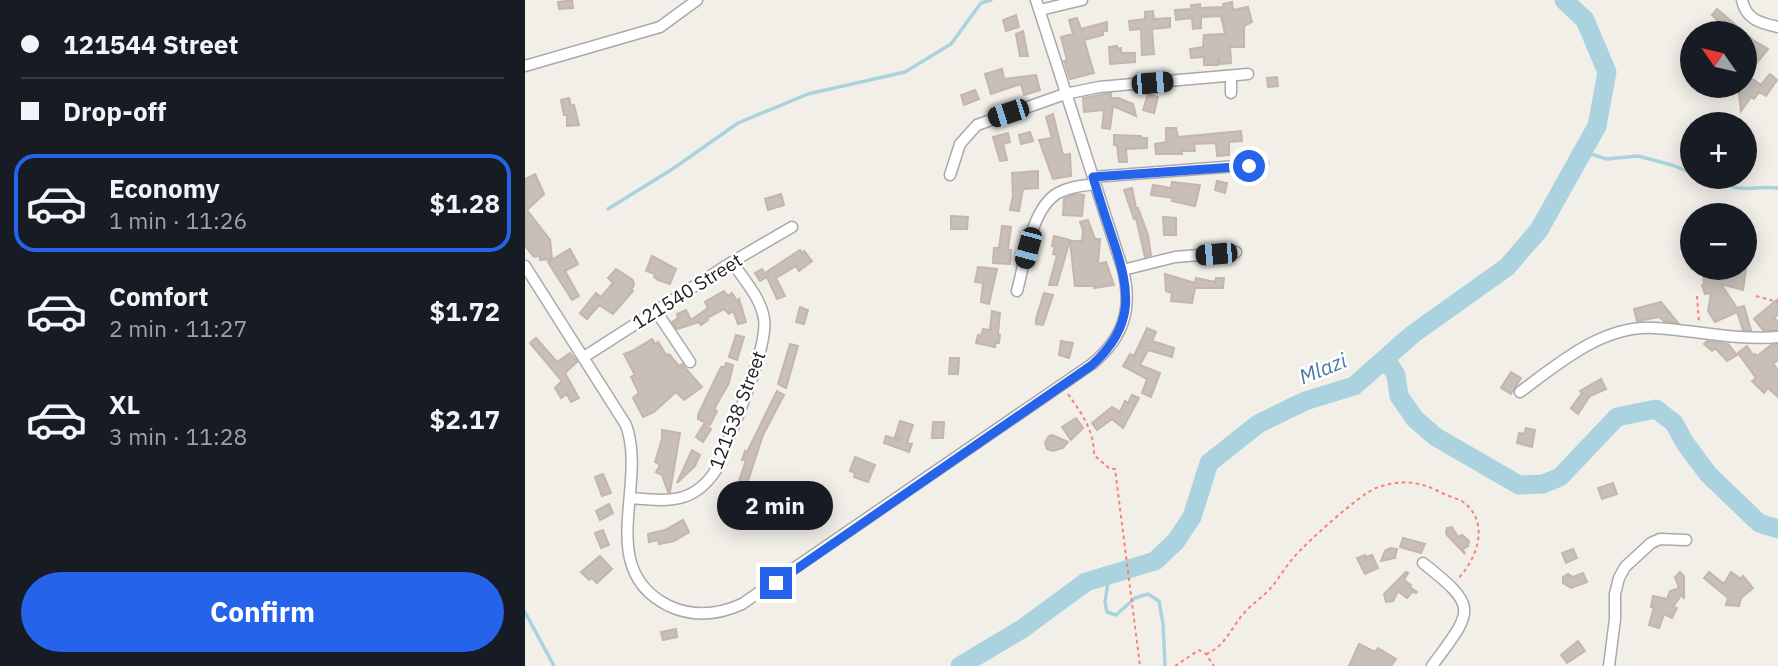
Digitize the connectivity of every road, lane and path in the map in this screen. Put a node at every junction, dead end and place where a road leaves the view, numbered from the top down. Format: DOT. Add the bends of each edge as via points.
graph roads {
  1 [pos="697,0"];
  2 [pos="1081,0"];
  3 [pos="1742,0"];
  4 [pos="1038,5"];
  5 [pos="1778,27"];
  6 [pos="525,66"];
  7 [pos="1248,74"];
  8 [pos="1231,76"];
  9 [pos="1231,93"];
  10 [pos="1065,94"];
  11 [pos="1262,164"];
  12 [pos="950,175"];
  13 [pos="1094,181"];
  14 [pos="792,227"];
  15 [pos="1236,252"];
  16 [pos="732,262"];
  17 [pos="525,266"];
  18 [pos="1123,270"];
  19 [pos="1017,291"];
  20 [pos="1697,296"];
  21 [pos="1756,296"];
  22 [pos="1778,302"];
  23 [pos="656,311"];
  24 [pos="1700,333"];
  25 [pos="1778,337"];
  26 [pos="584,357"];
  27 [pos="690,362"];
  28 [pos="1062,385"];
  29 [pos="1521,392"];
  30 [pos="630,498"];
  31 [pos="1686,540"];
  32 [pos="1423,563"];
  33 [pos="1451,585"];
  34 [pos="1206,654"];
  35 [pos="1140,666"];
  36 [pos="1175,666"];
  37 [pos="1214,666"];
  38 [pos="1432,666"];
  39 [pos="1609,666"];
  1 -- 6 [label="street" via="660,27"];
  2 -- 4 [label="street"];
  3 -- 5 [label="street" via="1752,18"];
  4 -- 10 [label="street"];
  7 -- 8 [label="street"];
  8 -- 9 [label="street"];
  8 -- 10 [label="street"];
  10 -- 12 [label="street" via="977,125 960,144"];
  10 -- 13 [label="street"];
  11 -- 13 [label="street"];
  13 -- 18 [label="street"];
  13 -- 19 [label="street" via="1046,202 1034,226"];
  14 -- 16 [label="street, 121540 Street"];
  15 -- 18 [label="street" via="1175,257"];
  16 -- 23 [label="street, 121540 Street"];
  16 -- 30 [label="street, 121538 Street" via="759,303 765,333 716,470 705,485 684,498"];
  17 -- 26 [label="street"];
  18 -- 28 [label="street" via="1126,311 1115,341 1092,365"];
  20 -- 24 [label="path"];
  21 -- 22 [label="path"];
  23 -- 26 [label="street, 121540 Street"];
  23 -- 27 [label="street"];
  24 -- 25 [label="street"];
  24 -- 29 [label="street" via="1653,327 1608,335 1577,351"];
  26 -- 30 [label="street" via="621,413 629,434"];
  28 -- 30 [label="street" via="776,583 719,612 693,613 674,607 643,584 627,552"];
  28 -- 35 [label="path" via="1087,422 1094,455 1115,468"];
  31 -- 39 [label="street" via="1651,543 1619,578"];
  32 -- 33 [label="street"];
  33 -- 34 [label="path" via="1473,558 1479,541 1477,518 1465,503 1429,486 1403,481 1384,486 1358,499 1296,554 1228,636"];
  33 -- 38 [label="street" via="1465,607 1464,618"];
  34 -- 36 [label="path" via="1199,650"];
  34 -- 37 [label="path"];
}
